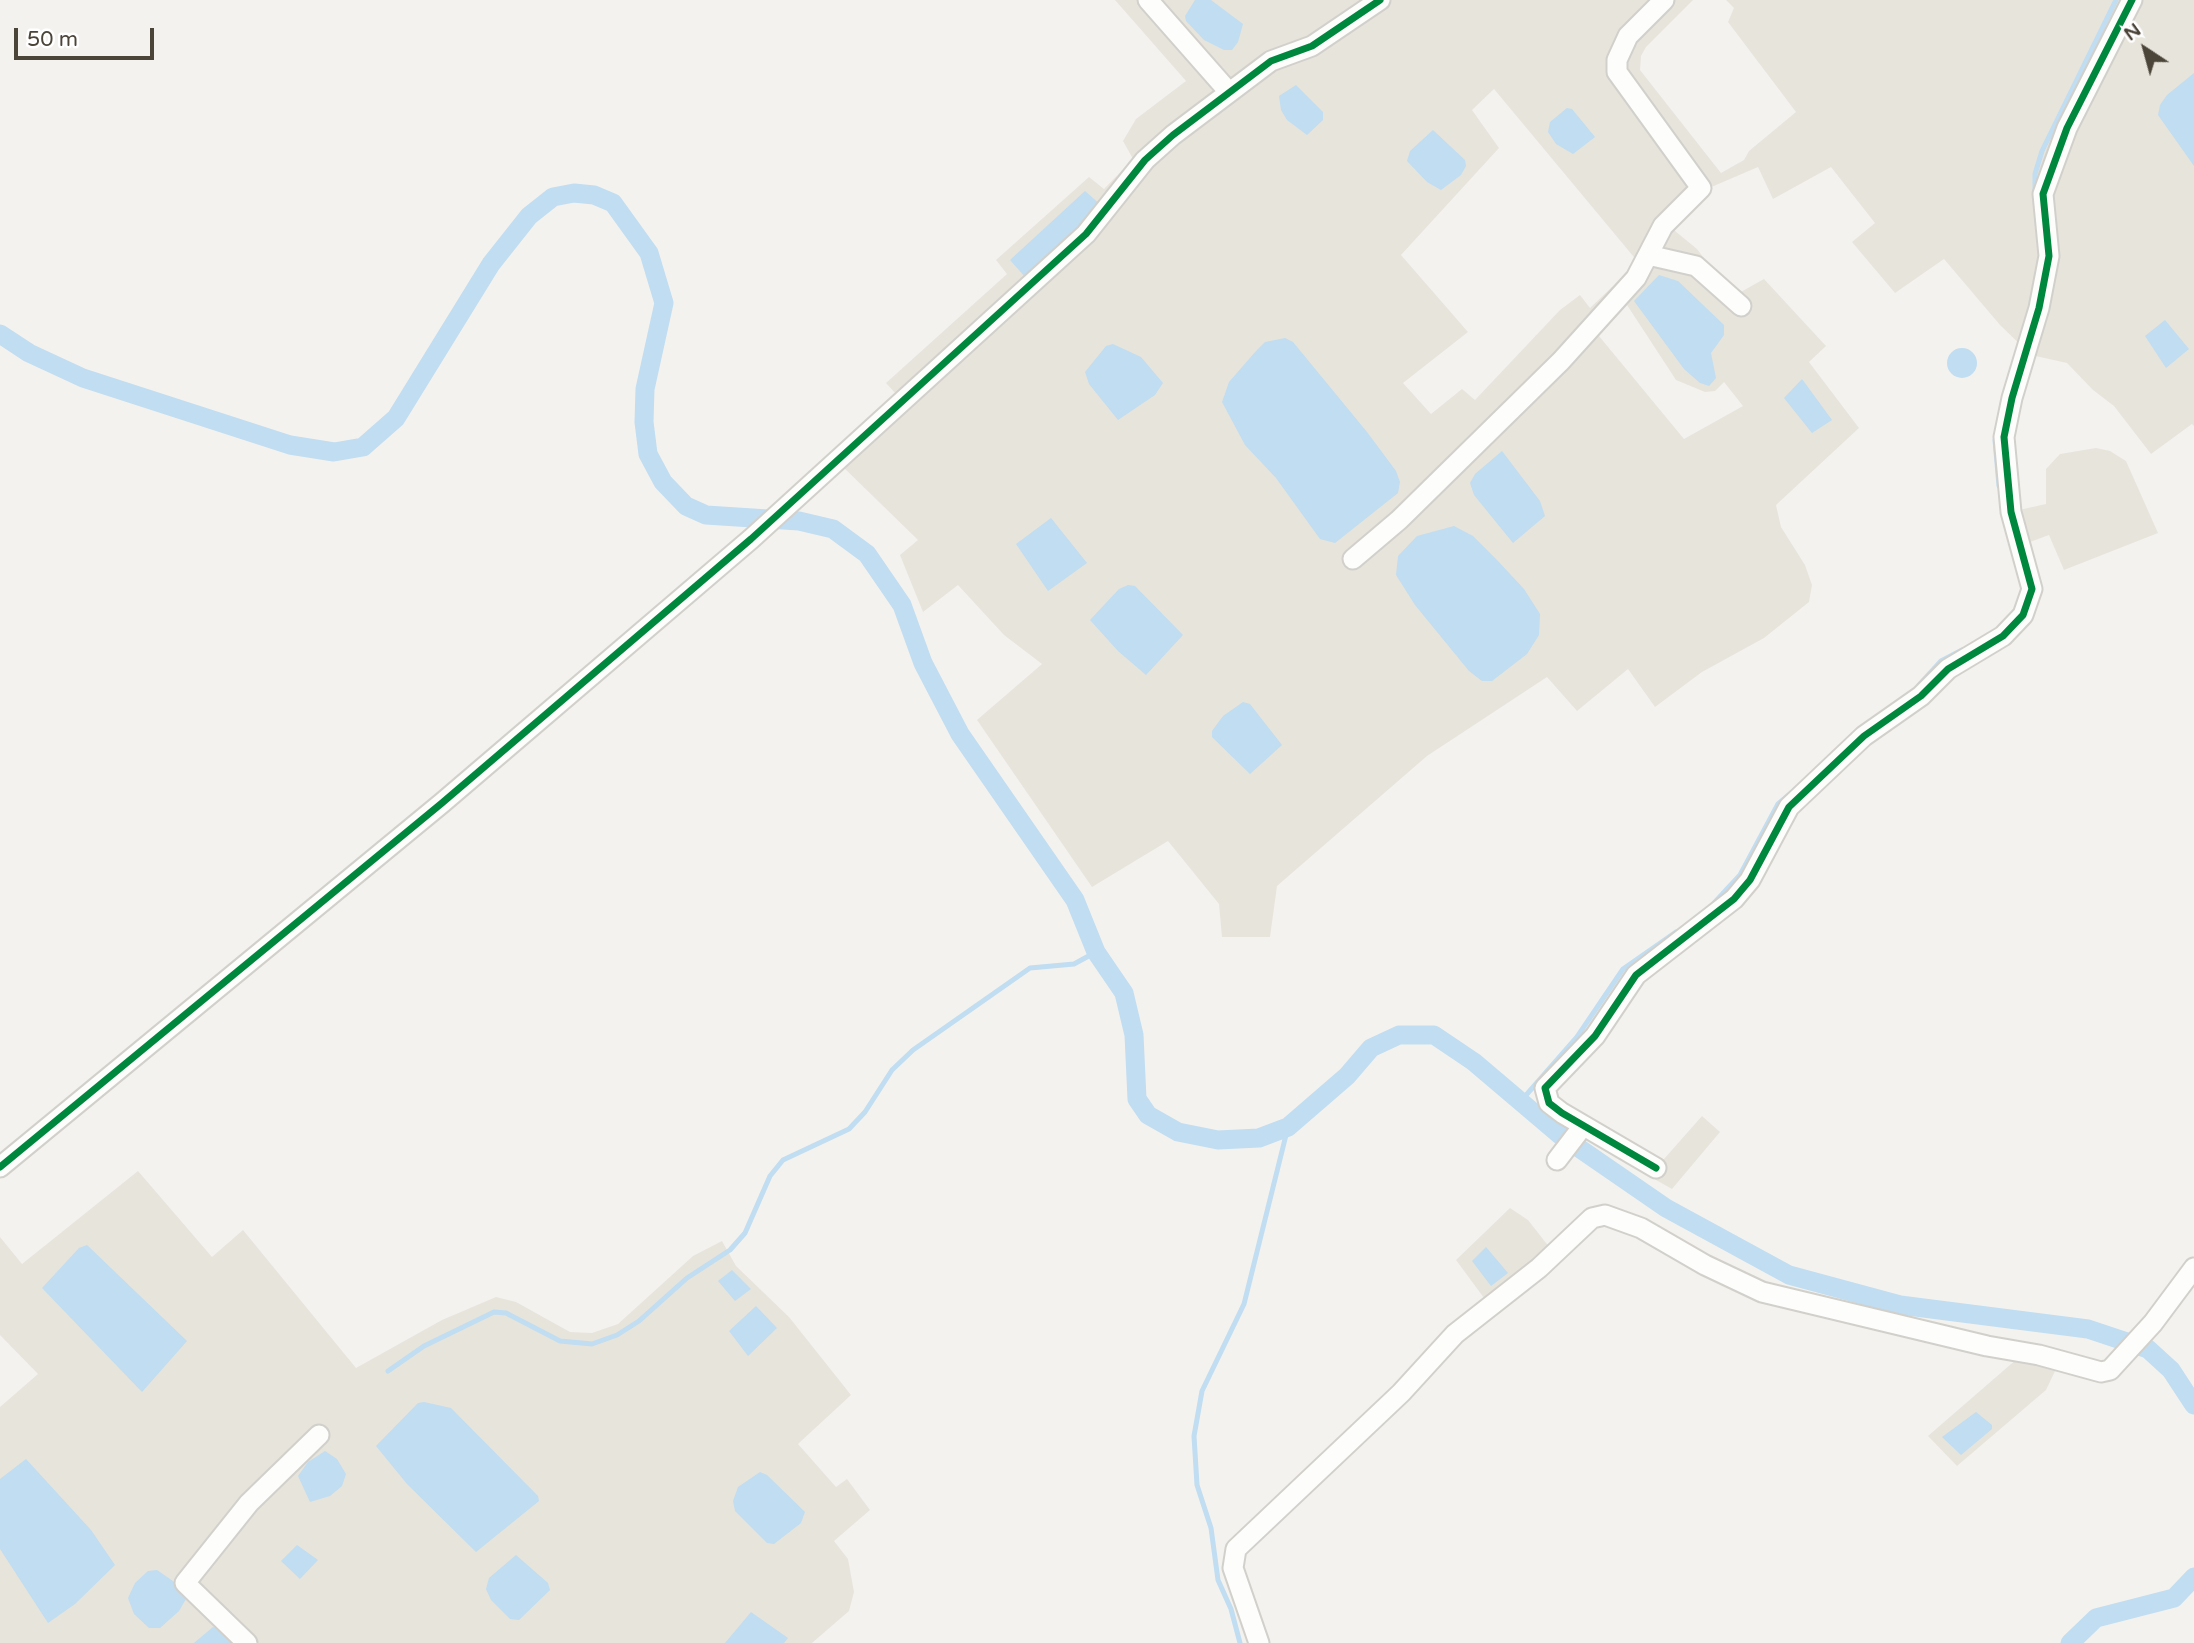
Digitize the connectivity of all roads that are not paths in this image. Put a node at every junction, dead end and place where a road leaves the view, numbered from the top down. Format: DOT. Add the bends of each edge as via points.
graph roads {
  1 [pos="1147,0"];
  2 [pos="1380,0"];
  3 [pos="1664,0"];
  4 [pos="2132,0"];
  5 [pos="1229,92"];
  6 [pos="1648,255"];
  7 [pos="1741,306"];
  8 [pos="1353,559"];
  9 [pos="1579,1131"];
  10 [pos="1557,1160"];
  11 [pos="0,1167"];
  12 [pos="1656,1168"];
  13 [pos="2194,1268"];
  14 [pos="319,1435"];
  15 [pos="247,1643"];
  16 [pos="1259,1643"];
  1 -- 5 [label="street"];
  2 -- 5 [label="street" via="1312,46 1271,61"];
  3 -- 6 [label="street" via="1628,36 1616,61 1617,72 1701,188 1663,226"];
  4 -- 9 [label="street" via="2067,128 2043,194 2049,256 2004,438 2011,512 2032,589 2024,615 2003,636 1948,669 1921,696 1864,736 1783,815 1750,880 1734,899 1636,975 1595,1036 1545,1088 1549,1103"];
  5 -- 11 [label="street" via="1144,160 1086,234 751,539 452,794"];
  6 -- 7 [label="street" via="1696,266"];
  6 -- 8 [label="street" via="1636,278 1561,361"];
  9 -- 10 [label="street"];
  9 -- 12 [label="street"];
  13 -- 16 [label="street" via="2110,1370 2089,1370 1762,1292 1641,1228 1605,1214 1592,1218 1539,1268 1455,1334 1401,1393 1236,1549 1233,1568"];
  14 -- 15 [label="street" via="249,1503 185,1583"];
}
